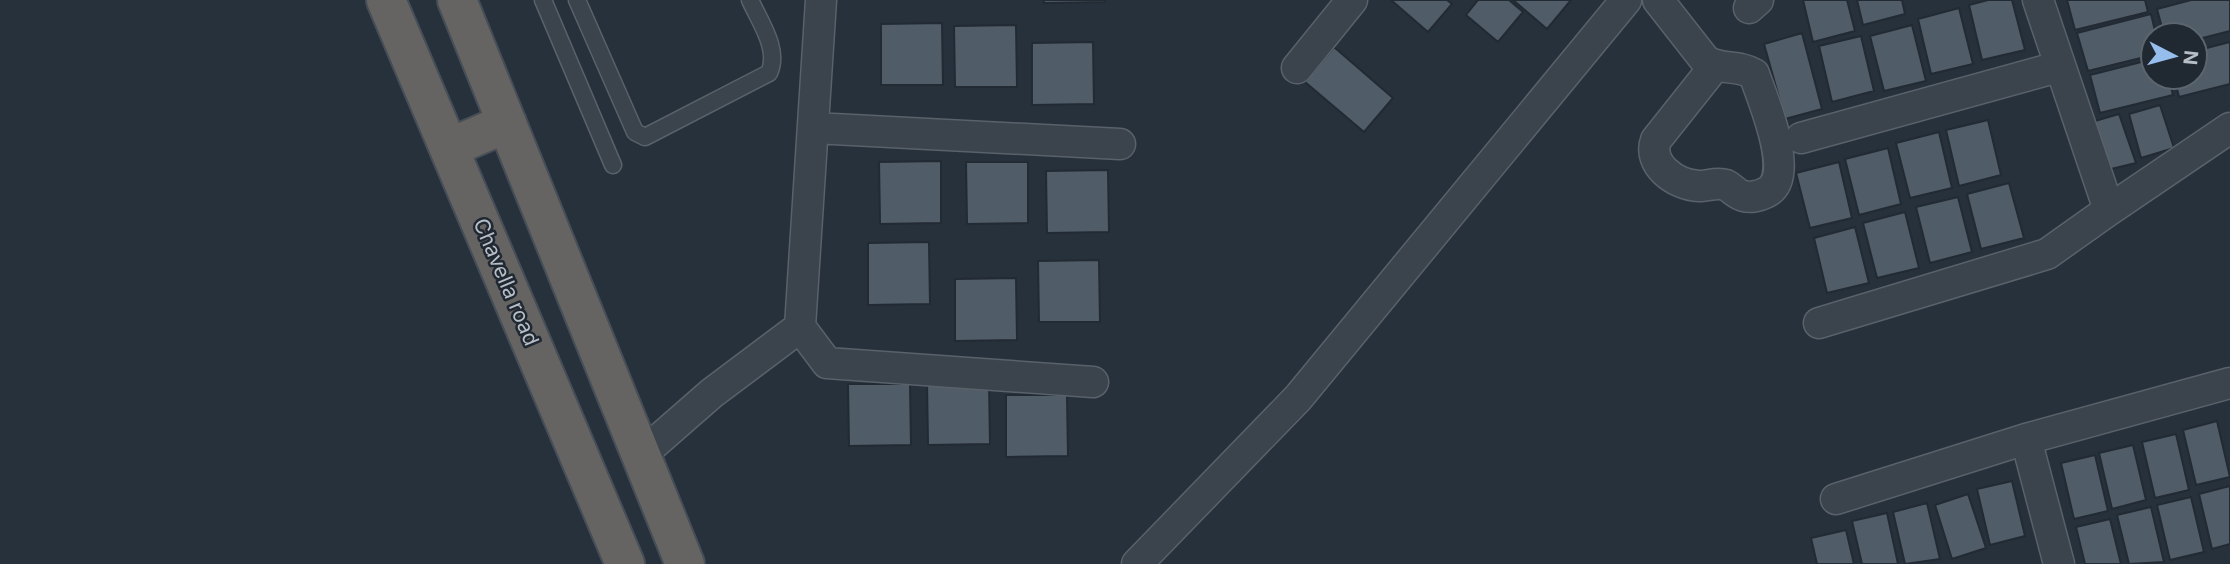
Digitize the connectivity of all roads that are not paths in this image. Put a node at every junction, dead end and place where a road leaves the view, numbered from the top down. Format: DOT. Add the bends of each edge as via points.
graph roads {
  1 [pos="386,0"];
  2 [pos="457,0"];
  3 [pos="543,0"];
  4 [pos="577,0"];
  5 [pos="750,0"];
  6 [pos="821,0"];
  7 [pos="1353,0"];
  8 [pos="1626,0"];
  9 [pos="1658,0"];
  10 [pos="2038,0"];
  11 [pos="1714,67"];
  12 [pos="2058,67"];
  13 [pos="1297,68"];
  14 [pos="507,122"];
  15 [pos="814,128"];
  16 [pos="2230,128"];
  17 [pos="1801,138"];
  18 [pos="1120,144"];
  19 [pos="449,148"];
  20 [pos="613,165"];
  21 [pos="2109,210"];
  22 [pos="1819,323"];
  23 [pos="800,327"];
  24 [pos="1093,382"];
  25 [pos="2230,383"];
  26 [pos="2026,439"];
  27 [pos="642,455"];
  28 [pos="1836,499"];
  29 [pos="625,564"];
  30 [pos="685,564"];
  31 [pos="1137,564"];
  32 [pos="2059,564"];
  1 -- 19 [label="highway, Chavella road"];
  2 -- 14 [label="highway"];
  3 -- 20 [label="lane"];
  4 -- 5 [label="lane" via="635,131 645,136 769,73 774,60 771,48"];
  6 -- 15 [label="street"];
  7 -- 13 [label="street"];
  8 -- 31 [label="street" via="1298,398"];
  9 -- 11 [label="street"];
  10 -- 12 [label="street"];
  11 -- 11 [label="street" via="1742,66 1754,74 1779,158 1770,191 1744,196 1724,184 1688,184 1654,161 1656,139"];
  12 -- 17 [label="street"];
  12 -- 21 [label="street"];
  14 -- 19 [label="highway"];
  14 -- 27 [label="highway"];
  15 -- 18 [label="street"];
  15 -- 23 [label="street"];
  16 -- 21 [label="street"];
  19 -- 29 [label="highway, Chavella road"];
  21 -- 22 [label="street" via="2047,254"];
  23 -- 24 [label="street" via="827,363"];
  23 -- 27 [label="street" via="712,393"];
  25 -- 26 [label="street"];
  26 -- 28 [label="street"];
  26 -- 32 [label="street"];
  27 -- 30 [label="highway"];
}
